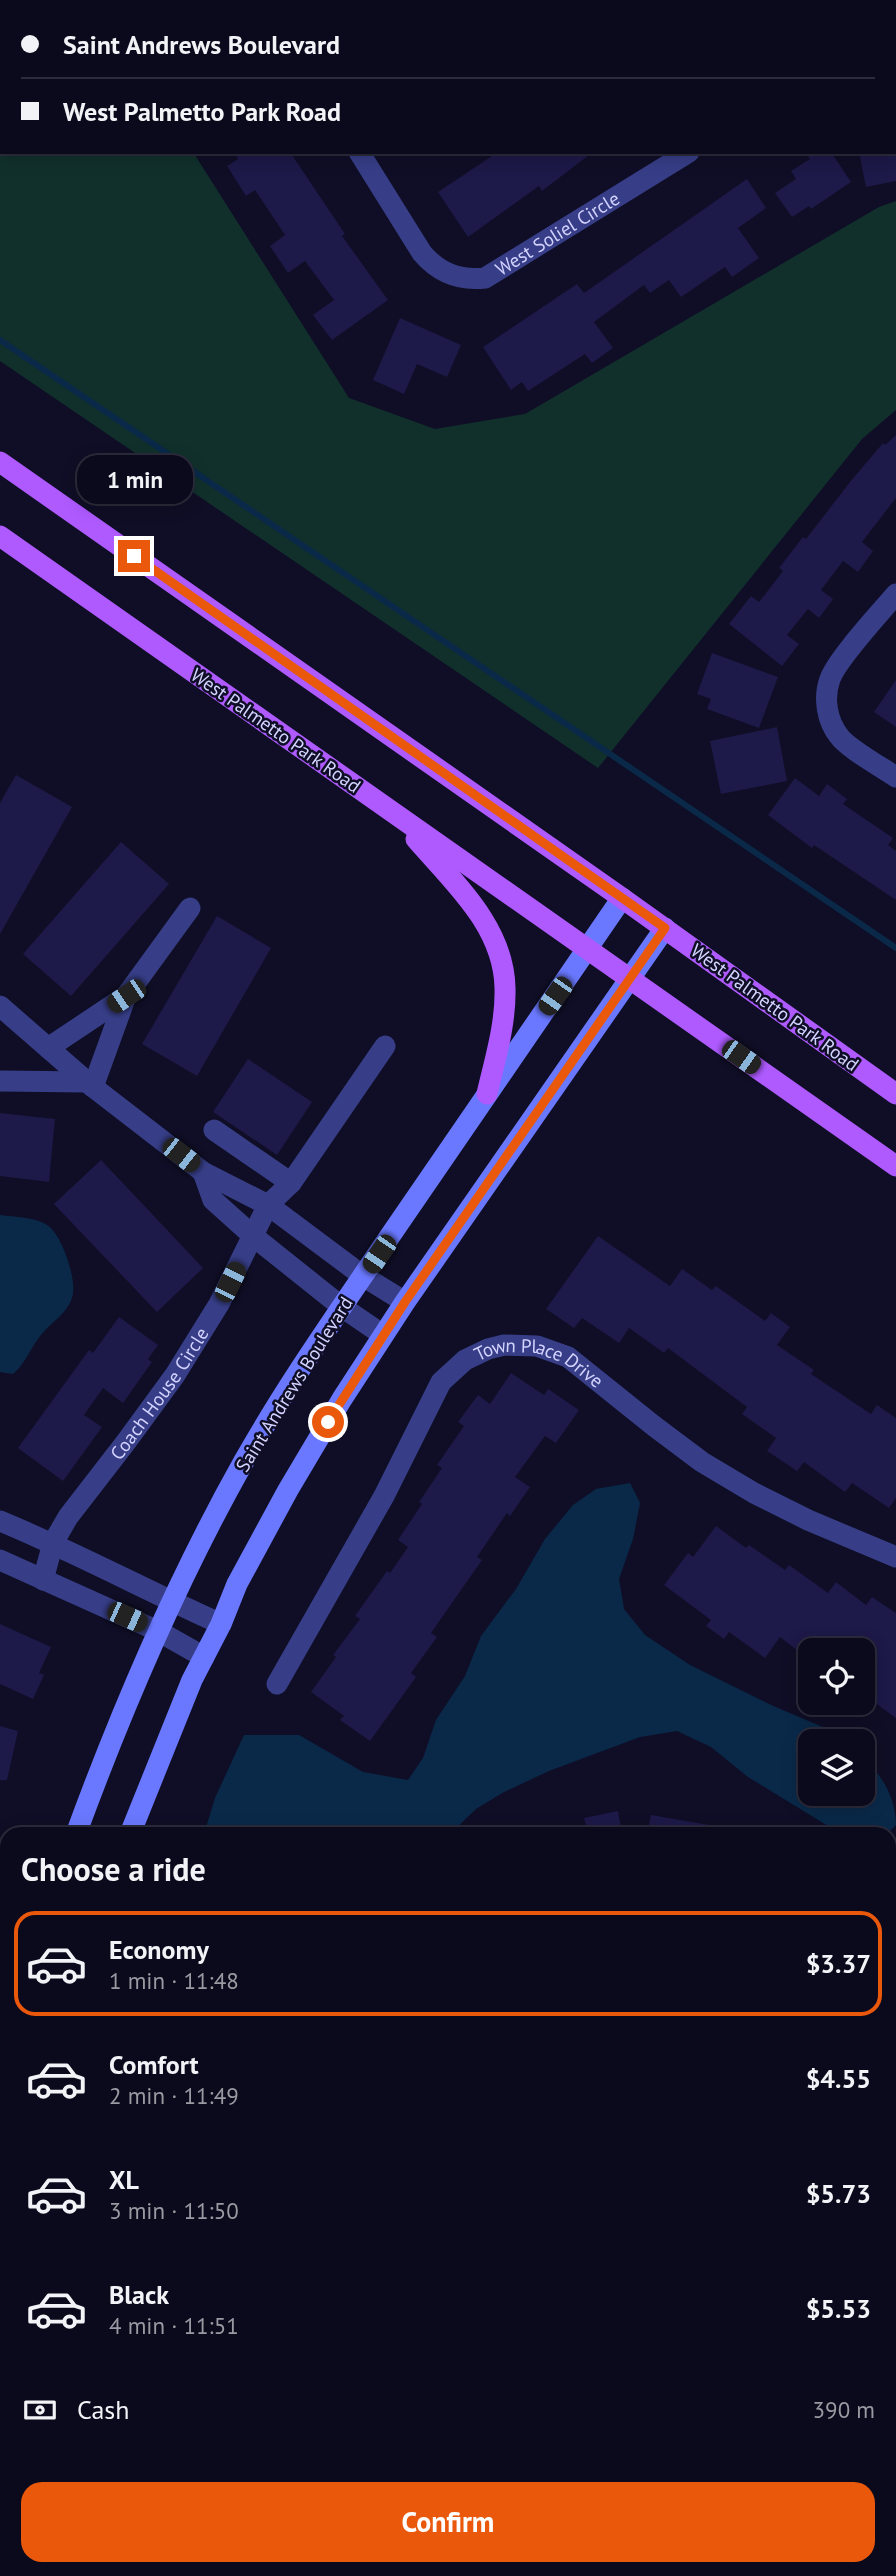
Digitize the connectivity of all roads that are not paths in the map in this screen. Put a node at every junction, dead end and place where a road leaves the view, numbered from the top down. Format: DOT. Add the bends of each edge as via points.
graph roads {
  1 [pos="360,154"];
  2 [pos="686,154"];
  3 [pos="0,462"];
  4 [pos="0,536"];
  5 [pos="896,594"];
  6 [pos="896,778"];
  7 [pos="394,813"];
  8 [pos="622,898"];
  9 [pos="190,908"];
  10 [pos="665,928"];
  11 [pos="587,950"];
  12 [pos="630,979"];
  13 [pos="126,996"];
  14 [pos="0,1006"];
  15 [pos="385,1046"];
  16 [pos="48,1048"];
  17 [pos="0,1080"];
  18 [pos="90,1084"];
  19 [pos="487,1094"];
  20 [pos="896,1094"];
  21 [pos="214,1130"];
  22 [pos="896,1166"];
  23 [pos="203,1172"];
  24 [pos="291,1184"];
  25 [pos="268,1205"];
  26 [pos="253,1236"];
  27 [pos="363,1276"];
  28 [pos="405,1302"];
  29 [pos="342,1307"];
  30 [pos="383,1335"];
  31 [pos="0,1521"];
  32 [pos="53,1543"];
  33 [pos="896,1557"];
  34 [pos="0,1560"];
  35 [pos="43,1580"];
  36 [pos="172,1602"];
  37 [pos="221,1624"];
  38 [pos="158,1631"];
  39 [pos="204,1657"];
  40 [pos="276,1684"];
  41 [pos="79,1827"];
  42 [pos="133,1827"];
  1 -- 2 [label="street, West Soliel Circle" via="432,265 470,279 485,278"];
  3 -- 8 [label="main road, West Palmetto Park Road"];
  4 -- 7 [label="main road, West Palmetto Park Road"];
  5 -- 6 [label="street" via="838,665 827,698 827,711 839,737"];
  7 -- 11 [label="main road, West Palmetto Park Road"];
  7 -- 19 [label="main road" via="481,914 499,954 505,1008"];
  8 -- 10 [label="main road, West Palmetto Park Road"];
  8 -- 11 [label="street, Saint Andrews Boulevard"];
  9 -- 13 [label="street"];
  10 -- 12 [label="street"];
  10 -- 20 [label="main road, West Palmetto Park Road"];
  11 -- 12 [label="main road, West Palmetto Park Road"];
  11 -- 19 [label="street, Saint Andrews Boulevard"];
  12 -- 22 [label="main road, West Palmetto Park Road"];
  12 -- 28 [label="street"];
  13 -- 16 [label="street"];
  13 -- 18 [label="street"];
  14 -- 16 [label="street"];
  15 -- 24 [label="street"];
  16 -- 18 [label="street"];
  17 -- 18 [label="street"];
  18 -- 23 [label="street"];
  19 -- 27 [label="street, Saint Andrews Boulevard"];
  21 -- 24 [label="street"];
  23 -- 25 [label="street"];
  23 -- 26 [label="street" via="213,1200"];
  24 -- 25 [label="street"];
  25 -- 26 [label="street, Coach House Circle"];
  25 -- 27 [label="street"];
  26 -- 29 [label="street"];
  26 -- 32 [label="street, Coach House Circle" via="219,1304 175,1375"];
  27 -- 28 [label="street"];
  27 -- 29 [label="street, Saint Andrews Boulevard"];
  28 -- 30 [label="street"];
  29 -- 30 [label="street"];
  29 -- 36 [label="street, Saint Andrews Boulevard" via="244,1461"];
  30 -- 37 [label="street" via="288,1490 237,1584"];
  31 -- 32 [label="street"];
  32 -- 35 [label="street, Coach House Circle"];
  32 -- 36 [label="street"];
  33 -- 40 [label="street, Town Place Drive" via="754,1493 654,1426 568,1357 537,1346 504,1345 466,1360 442,1382 384,1496"];
  34 -- 35 [label="street"];
  35 -- 38 [label="street"];
  36 -- 37 [label="street"];
  36 -- 38 [label="street, Saint Andrews Boulevard"];
  37 -- 39 [label="street"];
  38 -- 39 [label="street"];
  38 -- 41 [label="street, Saint Andrews Boulevard"];
  39 -- 42 [label="street"];
}
